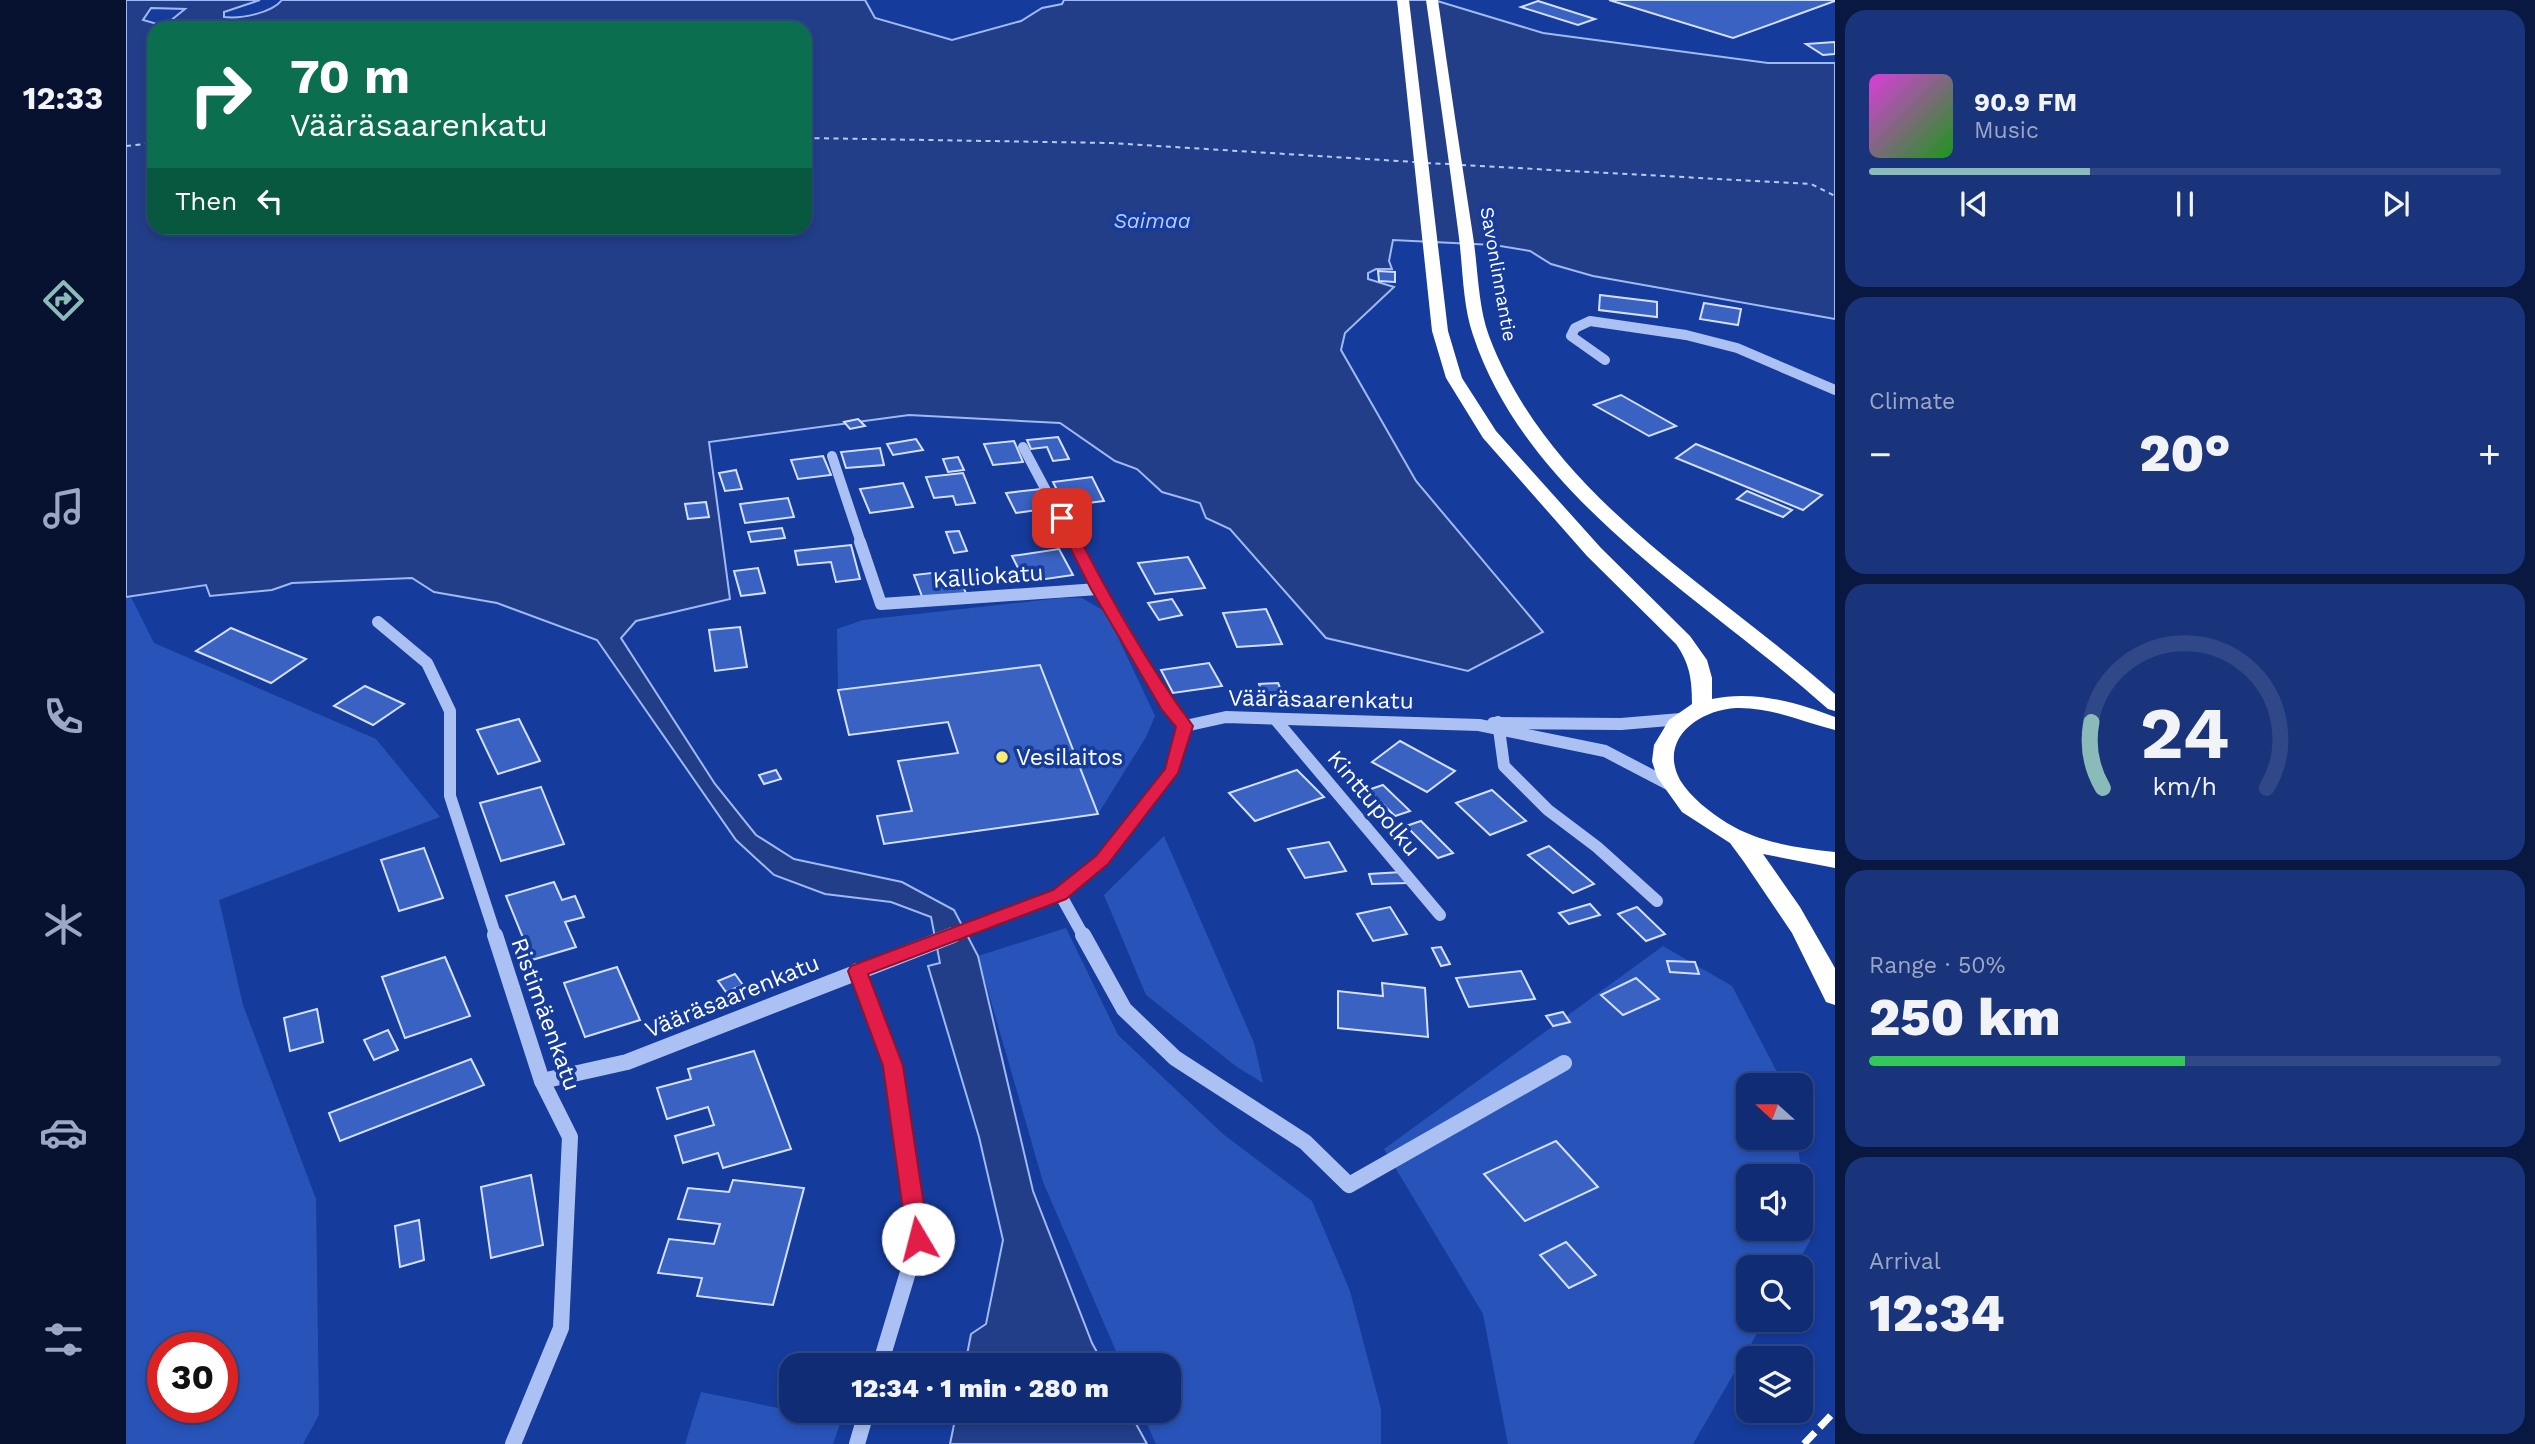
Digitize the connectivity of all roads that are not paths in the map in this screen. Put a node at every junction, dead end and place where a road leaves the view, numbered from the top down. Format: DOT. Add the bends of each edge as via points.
graph roads {
  1 [pos="1404,0"];
  2 [pos="1432,0"];
  3 [pos="1605,360"];
  4 [pos="1835,390"];
  5 [pos="1023,447"];
  6 [pos="832,456"];
  7 [pos="1098,589"];
  8 [pos="378,622"];
  9 [pos="1835,705"];
  10 [pos="1702,707"];
  11 [pos="1275,719"];
  12 [pos="1681,719"];
  13 [pos="1835,723"];
  14 [pos="1185,726"];
  15 [pos="1498,726"];
  16 [pos="1671,785"];
  17 [pos="1737,838"];
  18 [pos="1835,860"];
  19 [pos="1060,894"];
  20 [pos="1657,901"];
  21 [pos="1440,915"];
  22 [pos="857,971"];
  23 [pos="1835,996"];
  24 [pos="1564,1063"];
  25 [pos="542,1081"];
  26 [pos="884,1353"];
  27 [pos="863,1423"];
  28 [pos="513,1444"];
  29 [pos="857,1444"];
  1 -- 10 [label="highway" via="1440,331 1454,378 1489,434 1594,552 1690,650 1702,678"];
  2 -- 9 [label="highway, Savonlinnantie" via="1480,333 1518,411 1597,506"];
  3 -- 4 [label="street" via="1571,336 1575,328 1590,321 1686,335 1737,348"];
  5 -- 7 [label="street"];
  6 -- 7 [label="street, Kalliokatu" via="881,604"];
  7 -- 14 [label="street" via="1170,710"];
  8 -- 25 [label="street, Ristimäenkatu" via="427,663 450,711 450,796"];
  10 -- 12 [label="highway"];
  10 -- 13 [label="highway" via="1743,702 1772,705"];
  11 -- 14 [label="street, Vääräsaarenkatu" via="1226,717"];
  11 -- 15 [label="street, Vääräsaarenkatu"];
  11 -- 21 [label="street, Kinttupolku"];
  12 -- 15 [label="street"];
  12 -- 16 [label="highway" via="1662,751"];
  14 -- 19 [label="street, Vääräsaarenkatu" via="1173,770 1102,860"];
  15 -- 16 [label="street" via="1605,751"];
  15 -- 20 [label="street" via="1504,766 1548,810"];
  16 -- 17 [label="highway" via="1703,816"];
  17 -- 18 [label="highway"];
  17 -- 23 [label="highway" via="1783,895"];
  19 -- 22 [label="street, Vääräsaarenkatu"];
  19 -- 24 [label="street" via="1124,1009 1175,1058 1305,1142 1349,1185"];
  22 -- 25 [label="street, Vääräsaarenkatu" via="627,1062"];
  22 -- 26 [label="street" via="893,1066 918,1239"];
  25 -- 28 [label="street, Ristimäenkatu" via="570,1137 561,1328"];
  27 -- 29 [label="street"];
}
